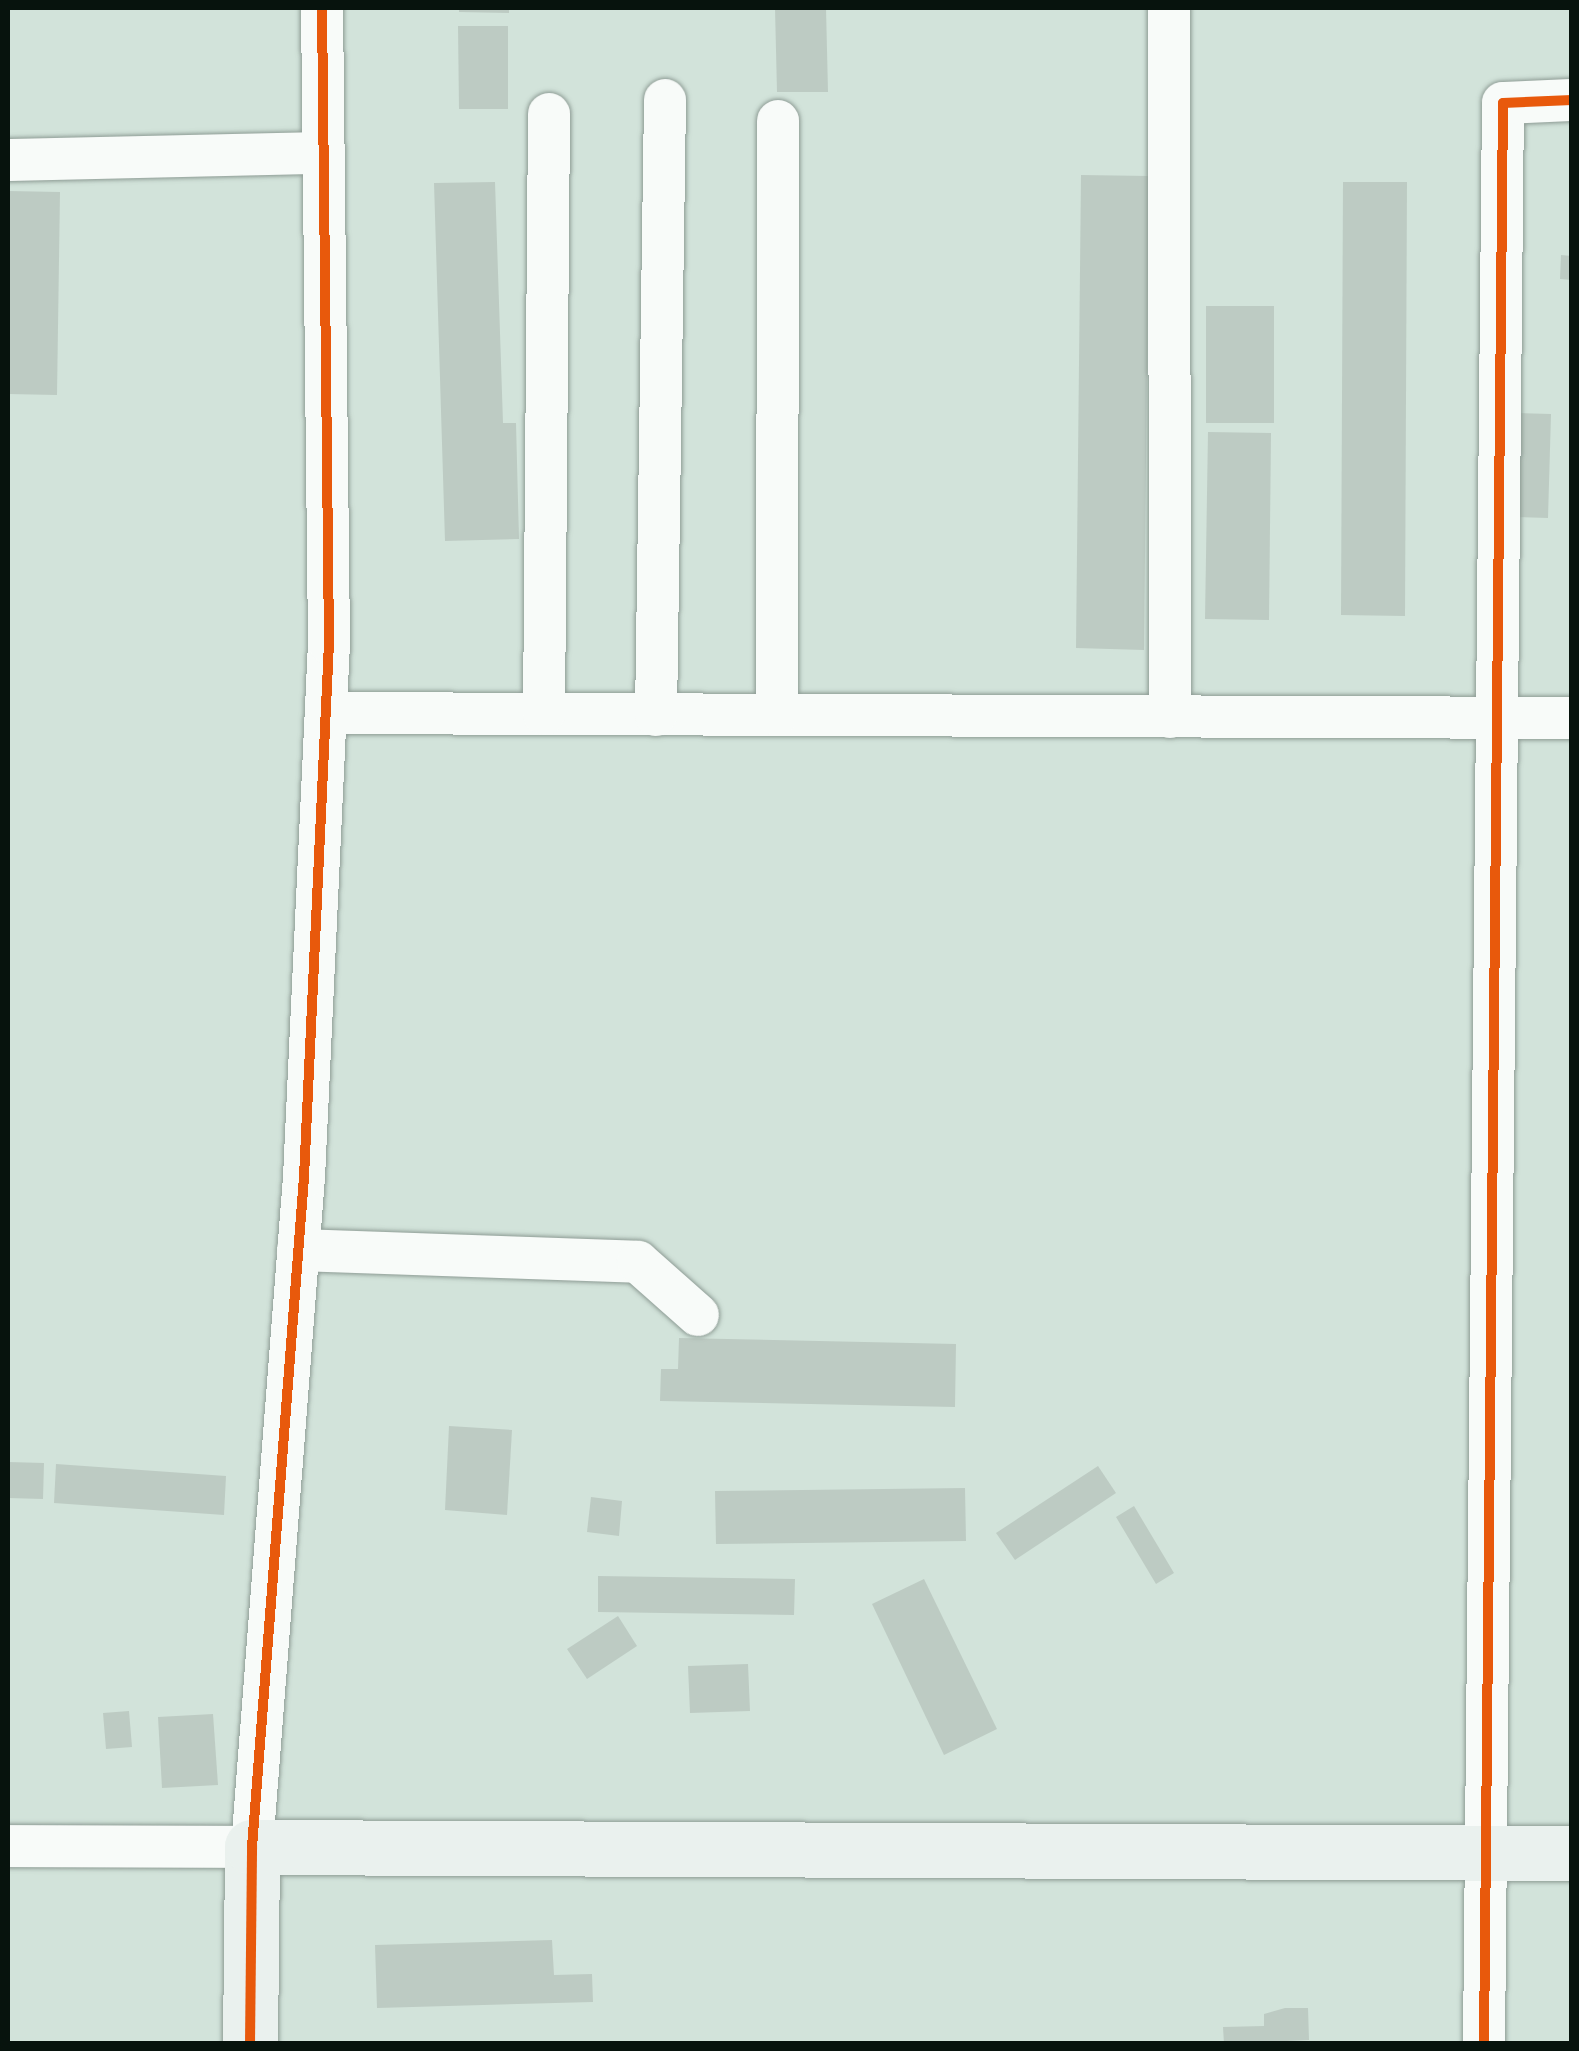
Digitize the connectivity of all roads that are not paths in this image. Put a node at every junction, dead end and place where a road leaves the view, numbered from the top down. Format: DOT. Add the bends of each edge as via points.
graph roads {
  1 [pos="322,8"];
  2 [pos="1169,8"];
  3 [pos="665,100"];
  4 [pos="1572,100"];
  5 [pos="548,114"];
  6 [pos="778,121"];
  7 [pos="323,153"];
  8 [pos="8,160"];
  9 [pos="326,713"];
  10 [pos="544,714"];
  11 [pos="656,715"];
  12 [pos="777,716"];
  13 [pos="1170,717"];
  14 [pos="1492,718"];
  15 [pos="1572,718"];
  16 [pos="298,1250"];
  17 [pos="698,1315"];
  18 [pos="8,1846"];
  19 [pos="252,1847"];
  20 [pos="1484,1852"];
  21 [pos="1572,1853"];
  22 [pos="250,2044"];
  23 [pos="1484,2044"];
  1 -- 7 [label="street"];
  2 -- 13 [label="street"];
  3 -- 11 [label="street"];
  4 -- 14 [label="street" via="1502,103"];
  5 -- 10 [label="street"];
  6 -- 12 [label="street"];
  7 -- 8 [label="street"];
  7 -- 9 [label="street"];
  9 -- 10 [label="street"];
  9 -- 16 [label="street"];
  10 -- 11 [label="street"];
  11 -- 12 [label="street"];
  12 -- 13 [label="street"];
  13 -- 14 [label="street"];
  14 -- 15 [label="street"];
  14 -- 20 [label="street"];
  16 -- 17 [label="street" via="638,1262"];
  16 -- 19 [label="street"];
  18 -- 19 [label="street"];
  19 -- 20 [label="street"];
  19 -- 22 [label="street"];
  20 -- 21 [label="street"];
  20 -- 23 [label="street"];
}
